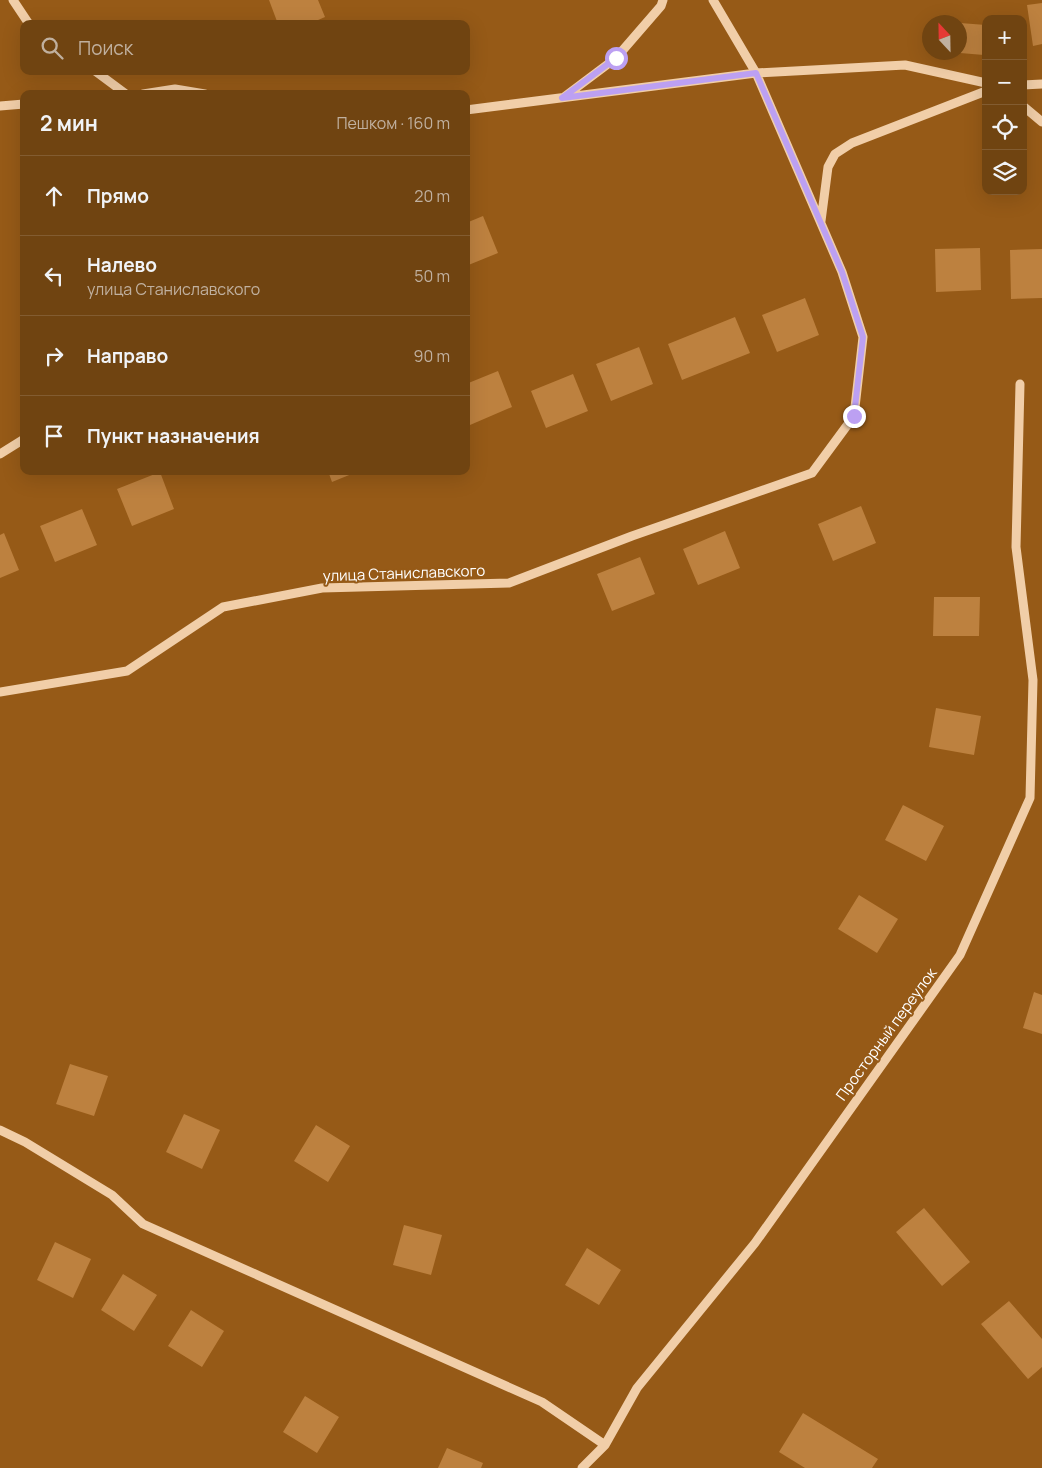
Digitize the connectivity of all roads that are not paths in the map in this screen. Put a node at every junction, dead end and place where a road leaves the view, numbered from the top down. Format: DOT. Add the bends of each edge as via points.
graph roads {
  1 [pos="13,0"];
  2 [pos="663,0"];
  3 [pos="713,0"];
  4 [pos="26,20"];
  5 [pos="756,73"];
  6 [pos="100,75"];
  7 [pos="982,82"];
  8 [pos="1042,84"];
  9 [pos="1027,85"];
  10 [pos="121,90"];
  11 [pos="169,90"];
  12 [pos="181,90"];
  13 [pos="982,93"];
  14 [pos="562,98"];
  15 [pos="20,104"];
  16 [pos="0,106"];
  17 [pos="1027,109"];
  18 [pos="470,110"];
  19 [pos="1042,122"];
  20 [pos="821,222"];
  21 [pos="1020,384"];
  22 [pos="20,442"];
  23 [pos="0,454"];
  24 [pos="1038,680"];
  25 [pos="0,692"];
  26 [pos="0,1130"];
  27 [pos="605,1445"];
  28 [pos="582,1468"];
  1 -- 4 [label="street"];
  2 -- 14 [label="street" via="616,58"];
  3 -- 5 [label="street"];
  5 -- 7 [label="street" via="905,65"];
  5 -- 14 [label="street"];
  5 -- 20 [label="street"];
  6 -- 10 [label="street"];
  8 -- 9 [label="street"];
  11 -- 12 [label="street"];
  13 -- 20 [label="street" via="852,143 835,154 828,167"];
  14 -- 18 [label="street"];
  15 -- 16 [label="street"];
  17 -- 19 [label="street"];
  20 -- 25 [label="street, улица Станиславского" via="842,272 863,337 854,416 812,473 508,583 322,588 223,607 127,671"];
  21 -- 24 [label="street, Просторный переулок" via="1016,547"];
  22 -- 23 [label="street"];
  24 -- 27 [label="street, Просторный переулок" via="1030,798 960,955 755,1243 637,1388"];
  26 -- 27 [label="street" via="112,1195 143,1224 542,1402"];
  27 -- 28 [label="street, Просторный переулок"];
}
